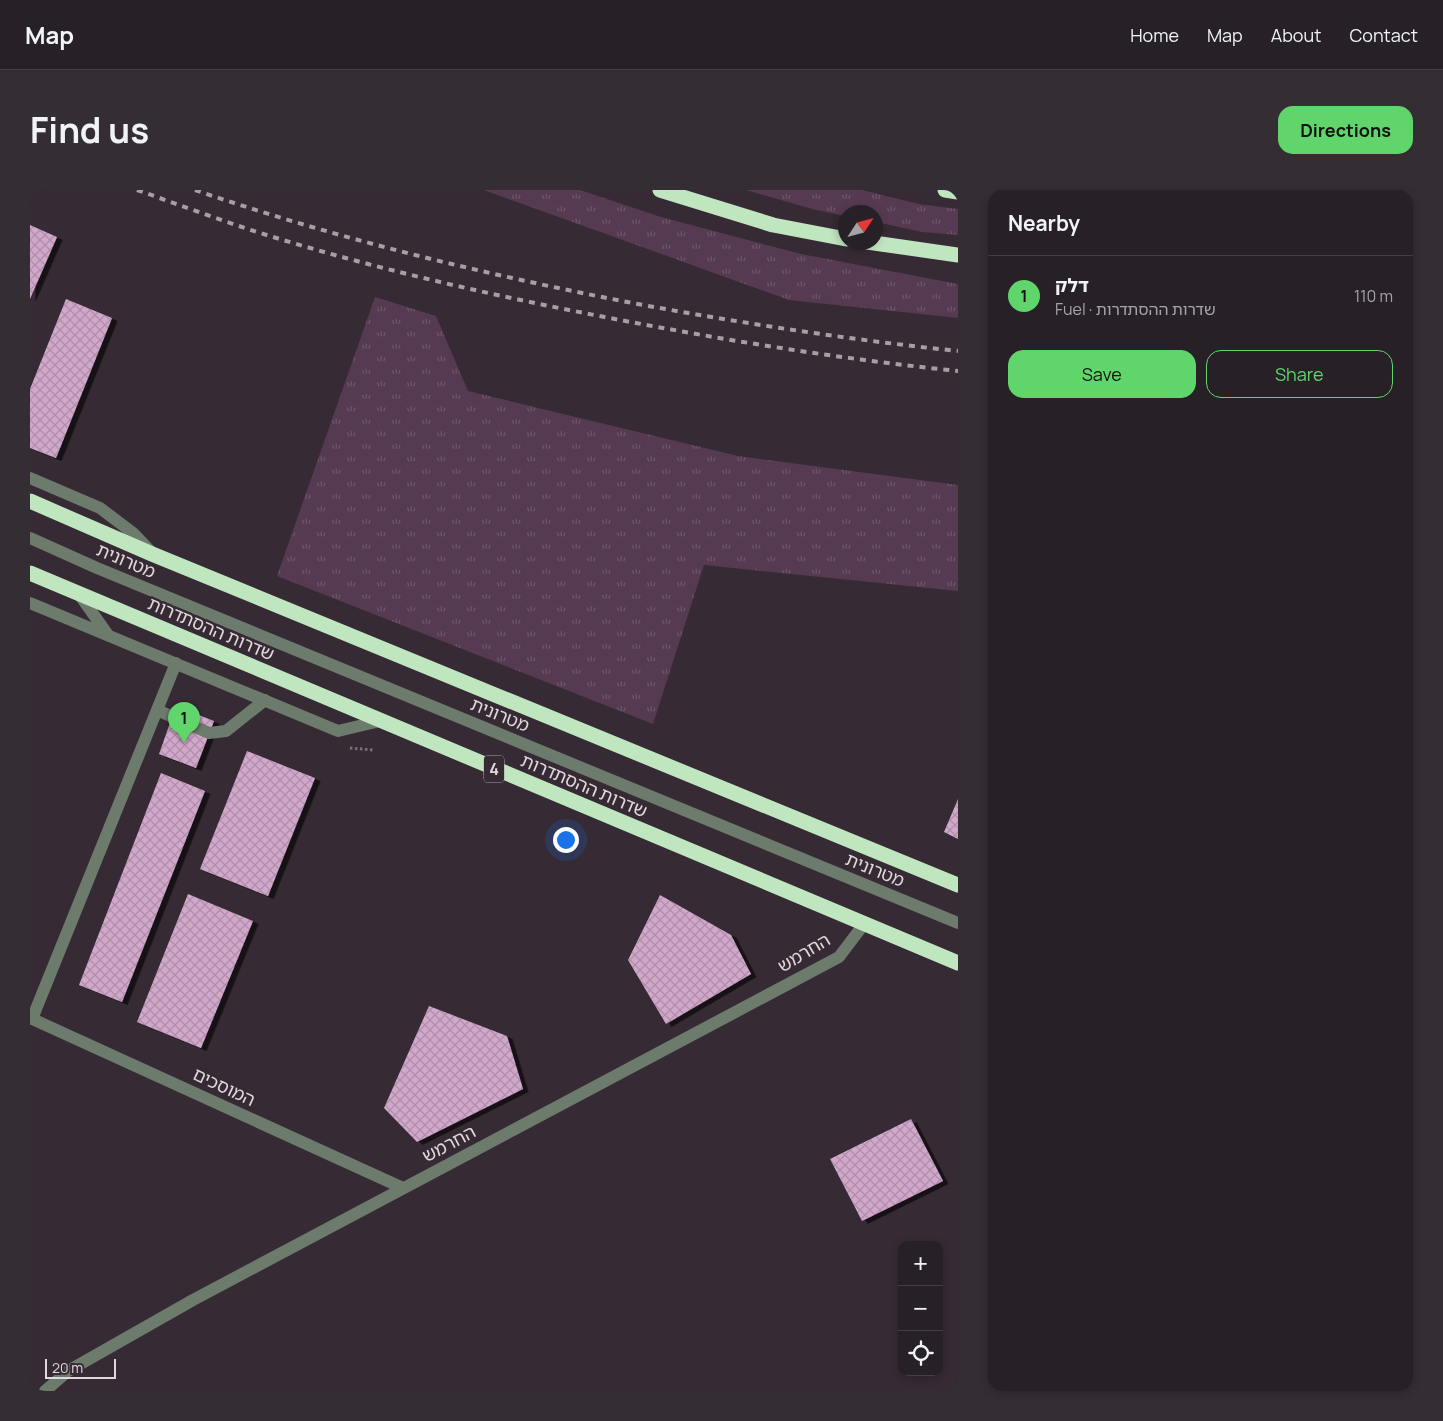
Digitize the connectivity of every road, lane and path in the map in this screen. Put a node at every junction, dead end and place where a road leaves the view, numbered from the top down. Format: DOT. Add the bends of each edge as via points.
graph roads {
  1 [pos="660,190"];
  2 [pos="945,190"];
  3 [pos="958,192"];
  4 [pos="838,237"];
  5 [pos="883,244"];
  6 [pos="958,255"];
  7 [pos="30,478"];
  8 [pos="30,501"];
  9 [pos="30,538"];
  10 [pos="152,554"];
  11 [pos="30,574"];
  12 [pos="79,594"];
  13 [pos="30,603"];
  14 [pos="108,636"];
  15 [pos="176,663"];
  16 [pos="265,700"];
  17 [pos="157,710"];
  18 [pos="380,721"];
  19 [pos="958,885"];
  20 [pos="958,923"];
  21 [pos="864,924"];
  22 [pos="958,963"];
  23 [pos="31,1019"];
  24 [pos="403,1188"];
  25 [pos="45,1391"];
  1 -- 4 [label="highway" via="773,225"];
  2 -- 3 [label="highway"];
  5 -- 6 [label="highway"];
  7 -- 10 [label="street" via="100,508 133,532"];
  8 -- 10 [label="highway"];
  9 -- 20 [label="street, מטרונית"];
  10 -- 19 [label="highway"];
  11 -- 12 [label="highway, שדרות ההסתדרות / 4"];
  12 -- 14 [label="street"];
  12 -- 18 [label="highway, שדרות ההסתדרות / 4"];
  13 -- 14 [label="street"];
  14 -- 15 [label="street"];
  15 -- 16 [label="street"];
  15 -- 17 [label="street"];
  16 -- 17 [label="street" via="226,731 209,733"];
  16 -- 18 [label="street" via="338,731"];
  17 -- 23 [label="street"];
  18 -- 21 [label="highway, שדרות ההסתדרות / 4"];
  21 -- 22 [label="highway, שדרות ההסתדרות / 4"];
  21 -- 24 [label="street, החרמש" via="839,957"];
  23 -- 24 [label="street, המוסכים"];
  24 -- 25 [label="street, החרמש" via="193,1300 68,1371"];
}
